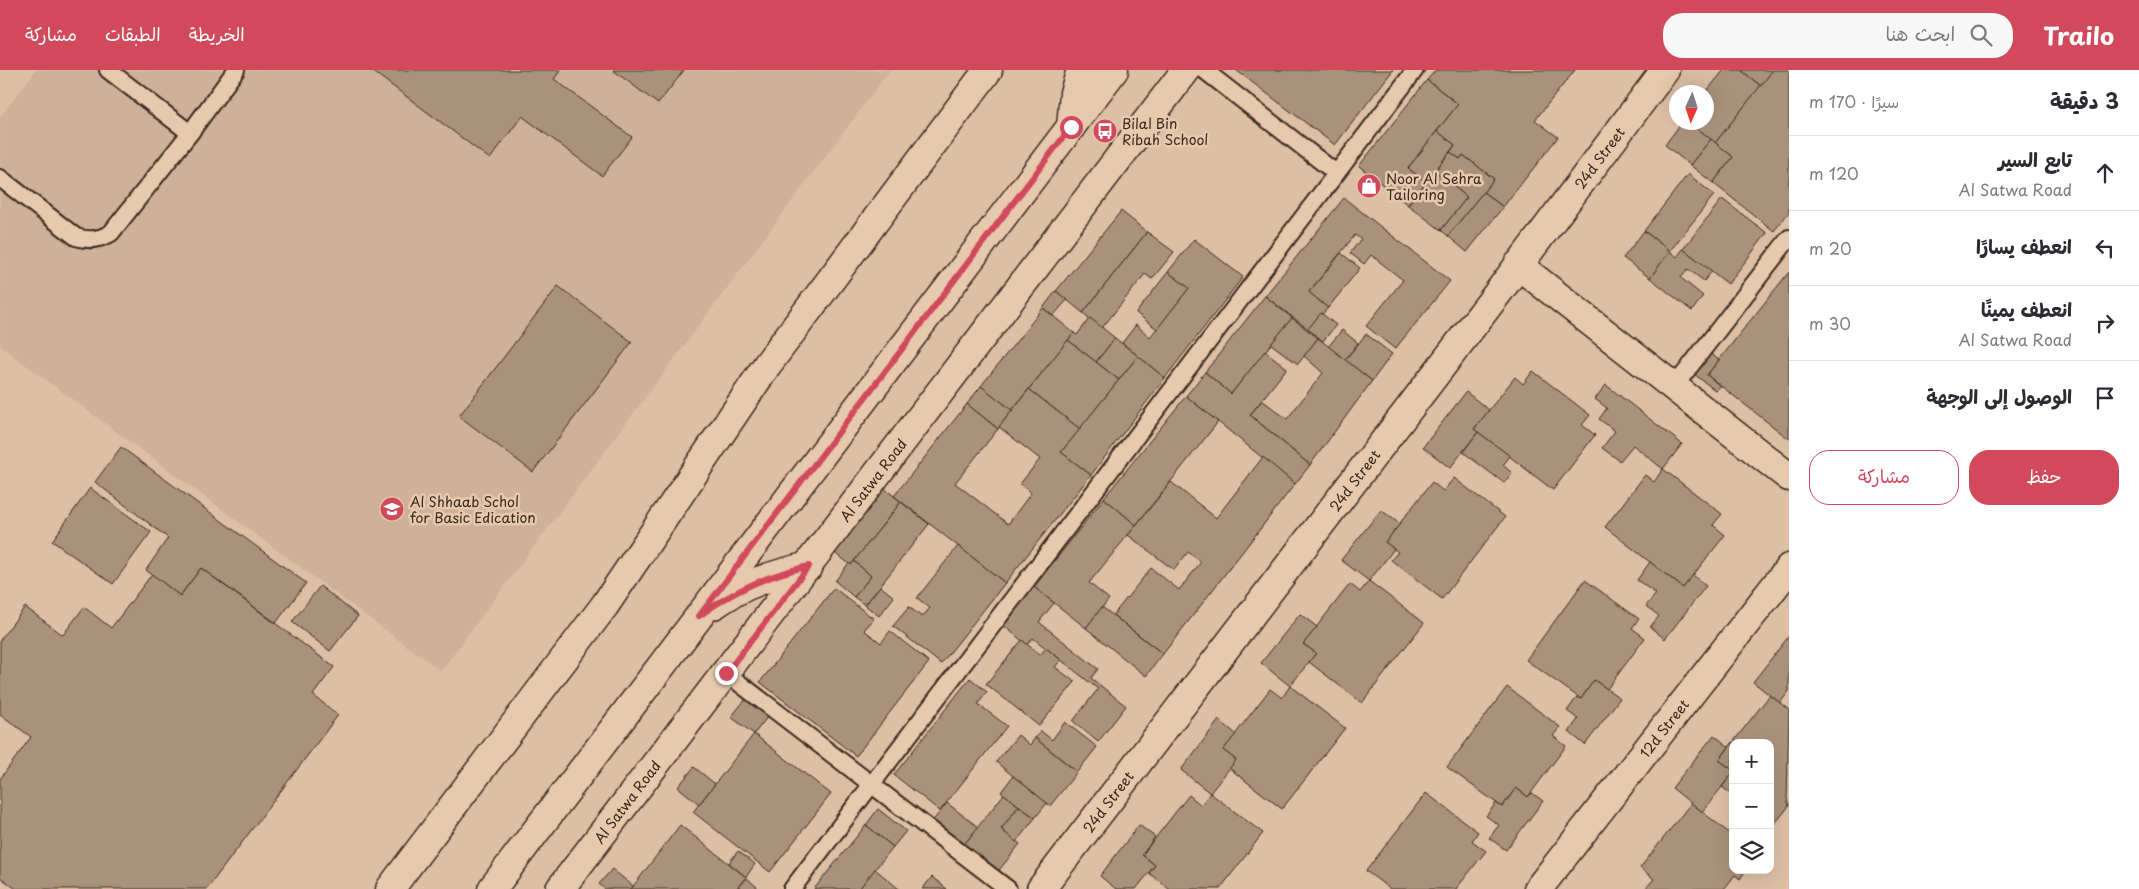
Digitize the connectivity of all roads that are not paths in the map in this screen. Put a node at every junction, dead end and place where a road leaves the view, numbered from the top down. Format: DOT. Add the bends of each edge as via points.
graph roads {
  1 [pos="108,70"];
  2 [pos="236,70"];
  3 [pos="988,70"];
  4 [pos="1080,70"];
  5 [pos="1114,70"];
  6 [pos="1186,70"];
  7 [pos="1204,70"];
  8 [pos="1415,70"];
  9 [pos="1665,70"];
  10 [pos="1071,127"];
  11 [pos="190,133"];
  12 [pos="1336,173"];
  13 [pos="0,178"];
  14 [pos="1789,238"];
  15 [pos="1518,265"];
  16 [pos="1674,387"];
  17 [pos="1789,476"];
  18 [pos="809,566"];
  19 [pos="1789,568"];
  20 [pos="699,616"];
  21 [pos="726,673"];
  22 [pos="872,784"];
  23 [pos="1543,887"];
  24 [pos="390,889"];
  25 [pos="492,889"];
  26 [pos="560,889"];
  27 [pos="792,889"];
  28 [pos="1008,889"];
  29 [pos="1041,889"];
  1 -- 11 [label="lane"];
  2 -- 11 [label="lane"];
  3 -- 24 [label="street" via="767,365 605,605"];
  4 -- 10 [label="street"];
  5 -- 10 [label="street"];
  6 -- 18 [label="street, Al Satwa Road"];
  7 -- 12 [label="lane"];
  8 -- 12 [label="lane"];
  9 -- 15 [label="street, 24d Street"];
  10 -- 20 [label="street"];
  11 -- 13 [label="lane" via="111,233 98,239 76,236"];
  12 -- 22 [label="lane"];
  14 -- 16 [label="lane"];
  15 -- 16 [label="street"];
  15 -- 29 [label="street, 24d Street"];
  16 -- 17 [label="street"];
  18 -- 20 [label="street" via="779,572 750,583"];
  18 -- 21 [label="street, Al Satwa Road"];
  19 -- 23 [label="street, 12d Street"];
  20 -- 25 [label="street"];
  21 -- 22 [label="lane"];
  21 -- 26 [label="street, Al Satwa Road"];
  22 -- 27 [label="lane"];
  22 -- 28 [label="lane"];
}
